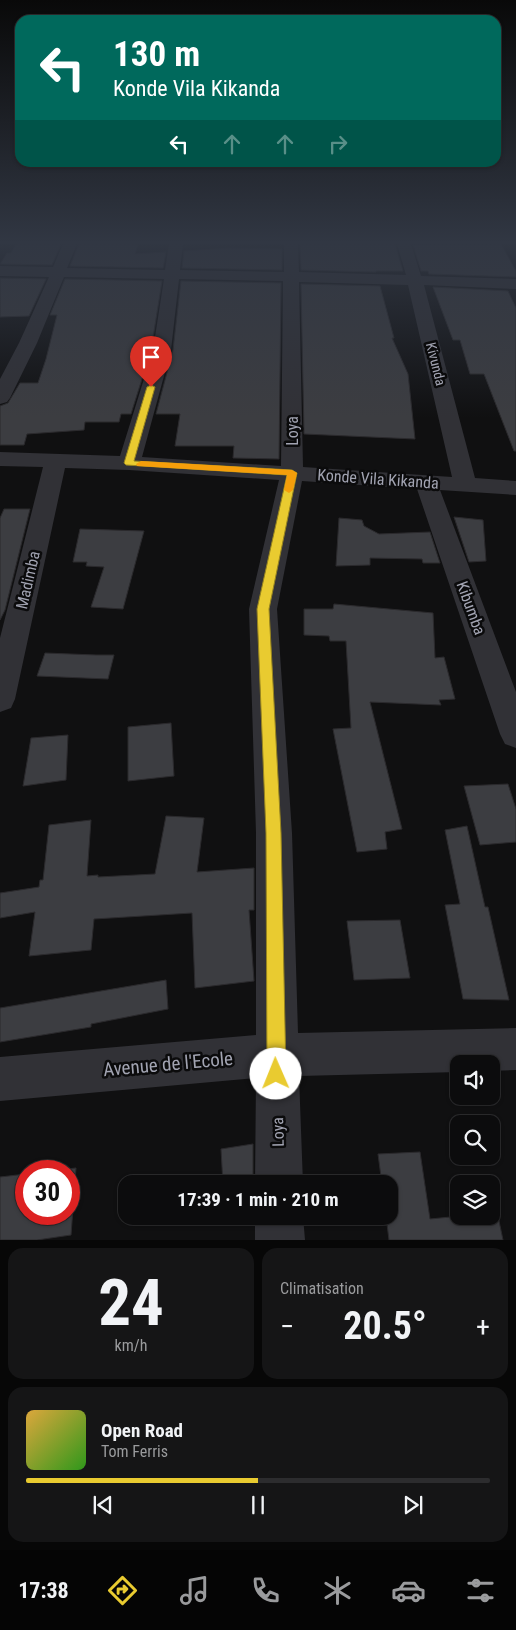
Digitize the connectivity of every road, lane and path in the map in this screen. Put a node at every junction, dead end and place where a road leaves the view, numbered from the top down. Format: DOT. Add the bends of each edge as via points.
graph roads {
  1 [pos="45,302"];
  2 [pos="169,302"];
  3 [pos="292,302"];
  4 [pos="420,302"];
  5 [pos="0,398"];
  6 [pos="0,459"];
  7 [pos="55,462"];
  8 [pos="129,463"];
  9 [pos="292,473"];
  10 [pos="426,482"];
  11 [pos="465,485"];
  12 [pos="516,488"];
  13 [pos="0,699"];
  14 [pos="516,734"];
  15 [pos="516,1049"];
  16 [pos="276,1055"];
  17 [pos="0,1079"];
  18 [pos="279,1175"];
  19 [pos="279,1225"];
  20 [pos="280,1240"];
  1 -- 5 [label="street"];
  2 -- 8 [label="street" via="162,350"];
  3 -- 9 [label="street, Loya"];
  4 -- 11 [label="street, Kivunda"];
  6 -- 7 [label="street, Konde Vila Kikanda"];
  7 -- 8 [label="street, Konde Vila Kikanda"];
  7 -- 13 [label="street, Madimba"];
  8 -- 9 [label="street, Konde Vila Kikanda"];
  9 -- 10 [label="street, Konde Vila Kikanda"];
  9 -- 16 [label="street, Loya" via="263,609 274,833"];
  10 -- 11 [label="street, Konde Vila Kikanda"];
  10 -- 14 [label="street, Kibumba"];
  11 -- 12 [label="street, Konde Vila Kikanda"];
  15 -- 16 [label="street, Avenue de l'Ecole"];
  16 -- 17 [label="street, Avenue de l'Ecole"];
  16 -- 18 [label="street, Loya"];
  19 -- 20 [label="street"];
}
